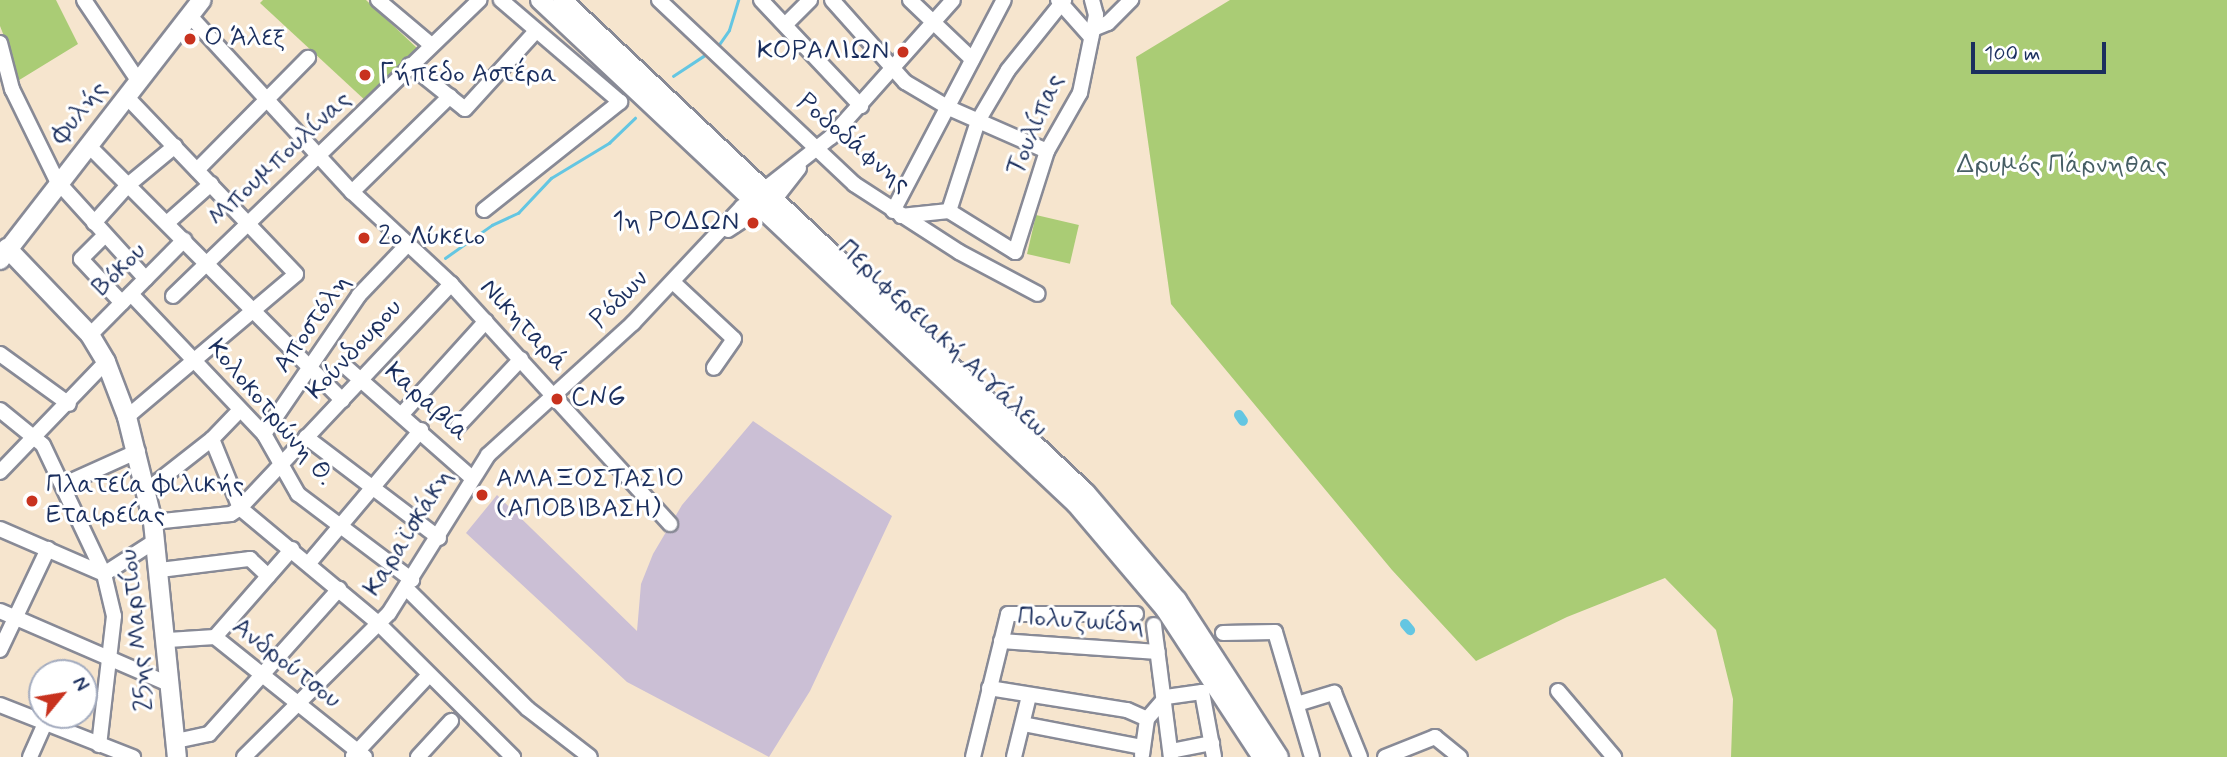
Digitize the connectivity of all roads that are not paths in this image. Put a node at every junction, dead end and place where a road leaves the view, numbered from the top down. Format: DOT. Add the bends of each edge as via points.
graph roads {
  1 [pos="85,0"];
  2 [pos="378,0"];
  3 [pos="480,0"];
  4 [pos="500,0"];
  5 [pos="540,0"];
  6 [pos="562,0"];
  7 [pos="659,0"];
  8 [pos="761,0"];
  9 [pos="810,0"];
  10 [pos="832,0"];
  11 [pos="909,0"];
  12 [pos="953,0"];
  13 [pos="1003,0"];
  14 [pos="1131,0"];
  15 [pos="1061,1"];
  16 [pos="192,6"];
  17 [pos="1093,20"];
  18 [pos="932,23"];
  19 [pos="786,24"];
  20 [pos="536,31"];
  21 [pos="0,43"];
  22 [pos="429,44"];
  23 [pos="309,58"];
  24 [pos="972,60"];
  25 [pos="410,65"];
  26 [pos="894,66"];
  27 [pos="139,82"];
  28 [pos="6,89"];
  29 [pos="450,96"];
  30 [pos="127,97"];
  31 [pos="267,97"];
  32 [pos="861,106"];
  33 [pos="949,108"];
  34 [pos="978,121"];
  35 [pos="89,146"];
  36 [pos="175,146"];
  37 [pos="817,150"];
  38 [pos="1047,151"];
  39 [pos="318,157"];
  40 [pos="197,170"];
  41 [pos="57,181"];
  42 [pos="211,184"];
  43 [pos="128,185"];
  44 [pos="352,192"];
  45 [pos="764,198"];
  46 [pos="484,210"];
  47 [pos="948,211"];
  48 [pos="897,213"];
  49 [pos="94,223"];
  50 [pos="167,223"];
  51 [pos="250,224"];
  52 [pos="105,235"];
  53 [pos="184,240"];
  54 [pos="407,245"];
  55 [pos="2,248"];
  56 [pos="206,261"];
  57 [pos="146,279"];
  58 [pos="673,282"];
  59 [pos="451,284"];
  60 [pos="1038,294"];
  61 [pos="173,296"];
  62 [pos="126,299"];
  63 [pos="255,311"];
  64 [pos="486,321"];
  65 [pos="90,335"];
  66 [pos="0,354"];
  67 [pos="195,358"];
  68 [pos="520,359"];
  69 [pos="106,362"];
  70 [pos="346,367"];
  71 [pos="713,368"];
  72 [pos="310,371"];
  73 [pos="362,379"];
  74 [pos="553,393"];
  75 [pos="342,400"];
  76 [pos="69,404"];
  77 [pos="0,410"];
  78 [pos="240,410"];
  79 [pos="402,414"];
  80 [pos="127,417"];
  81 [pos="458,426"];
  82 [pos="421,430"];
  83 [pos="264,434"];
  84 [pos="37,436"];
  85 [pos="306,437"];
  86 [pos="212,439"];
  87 [pos="138,451"];
  88 [pos="3,465"];
  89 [pos="279,465"];
  90 [pos="472,478"];
  91 [pos="65,484"];
  92 [pos="374,486"];
  93 [pos="147,490"];
  94 [pos="240,508"];
  95 [pos="153,522"];
  96 [pos="340,524"];
  97 [pos="670,524"];
  98 [pos="0,529"];
  99 [pos="439,538"];
  100 [pos="155,541"];
  101 [pos="48,549"];
  102 [pos="292,549"];
  103 [pos="309,563"];
  104 [pos="160,570"];
  105 [pos="104,574"];
  106 [pos="268,576"];
  107 [pos="409,584"];
  108 [pos="339,589"];
  109 [pos="0,611"];
  110 [pos="1136,614"];
  111 [pos="14,617"];
  112 [pos="379,624"];
  113 [pos="1154,625"];
  114 [pos="1223,633"];
  115 [pos="215,637"];
  116 [pos="168,640"];
  117 [pos="1000,641"];
  118 [pos="0,650"];
  119 [pos="1158,652"];
  120 [pos="109,656"];
  121 [pos="262,675"];
  122 [pos="428,676"];
  123 [pos="171,685"];
  124 [pos="989,688"];
  125 [pos="1558,691"];
  126 [pos="1028,696"];
  127 [pos="1166,697"];
  128 [pos="299,704"];
  129 [pos="1297,704"];
  130 [pos="0,705"];
  131 [pos="28,718"];
  132 [pos="1147,719"];
  133 [pos="451,722"];
  134 [pos="1023,724"];
  135 [pos="42,729"];
  136 [pos="55,729"];
  137 [pos="99,745"];
  138 [pos="176,749"];
  139 [pos="1213,750"];
  140 [pos="1142,752"];
  141 [pos="1191,752"];
  142 [pos="1171,754"];
  143 [pos="358,755"];
  144 [pos="30,757"];
  145 [pos="133,757"];
  146 [pos="244,757"];
  147 [pos="418,757"];
  148 [pos="512,757"];
  149 [pos="590,757"];
  150 [pos="973,757"];
  151 [pos="1014,757"];
  152 [pos="1262,757"];
  153 [pos="1279,757"];
  154 [pos="1312,757"];
  155 [pos="1360,757"];
  156 [pos="1384,757"];
  157 [pos="1460,757"];
  158 [pos="1614,757"];
  1 -- 27 [label="street"];
  2 -- 22 [label="street"];
  3 -- 22 [label="street, Μπουμπουλίνας"];
  4 -- 20 [label="street"];
  5 -- 45 [label="main road, Περιφερειακή Αιγάλεω"];
  6 -- 45 [label="main road, Περιφερειακή Αιγάλεω"];
  7 -- 37 [label="street, Ροδοδάφνης"];
  8 -- 19 [label="street"];
  9 -- 19 [label="street"];
  10 -- 26 [label="street"];
  11 -- 18 [label="street"];
  12 -- 18 [label="street, Ρόδων"];
  13 -- 24 [label="street"];
  14 -- 17 [label="street" via="1108,23"];
  15 -- 17 [label="street"];
  15 -- 34 [label="street" via="1008,71"];
  16 -- 27 [label="main road, Φυλής"];
  16 -- 31 [label="street, Νικηταρά"];
  17 -- 38 [label="street, Τουλίπας" via="1080,93"];
  18 -- 24 [label="street"];
  18 -- 26 [label="street, Ρόδων"];
  19 -- 32 [label="street"];
  20 -- 29 [label="street" via="465,109"];
  20 -- 46 [label="street" via="620,103"];
  21 -- 28 [label="street"];
  22 -- 25 [label="street, Μπουμπουλίνας"];
  23 -- 31 [label="street"];
  24 -- 33 [label="street"];
  25 -- 29 [label="street"];
  25 -- 39 [label="street, Μπουμπουλίνας"];
  26 -- 32 [label="street, Ρόδων"];
  26 -- 33 [label="street" via="905,82"];
  27 -- 30 [label="main road, Φυλής"];
  28 -- 41 [label="street"];
  29 -- 44 [label="street"];
  30 -- 35 [label="main road, Φυλής"];
  30 -- 36 [label="street"];
  31 -- 39 [label="street, Νικηταρά"];
  31 -- 40 [label="street"];
  32 -- 37 [label="street, Ρόδων"];
  33 -- 34 [label="street"];
  33 -- 48 [label="street"];
  34 -- 38 [label="street"];
  34 -- 47 [label="street"];
  35 -- 41 [label="main road, Φυλής"];
  35 -- 43 [label="street"];
  36 -- 40 [label="street"];
  36 -- 43 [label="street"];
  37 -- 45 [label="street, Ρόδων"];
  37 -- 48 [label="street, Ροδοδάφνης"];
  38 -- 47 [label="street, Τουλίπας" via="1015,252"];
  39 -- 44 [label="street, Νικηταρά"];
  39 -- 51 [label="street, Μπουμπουλίνας"];
  40 -- 42 [label="street"];
  41 -- 49 [label="street"];
  41 -- 55 [label="main road, Φυλής"];
  42 -- 50 [label="street"];
  42 -- 51 [label="street"];
  43 -- 49 [label="street"];
  43 -- 50 [label="street"];
  44 -- 54 [label="street, Νικηταρά"];
  45 -- 58 [label="street, Ρόδων"];
  45 -- 152 [label="main road, Περιφερειακή Αιγάλεω" via="1076,504 1165,609"];
  45 -- 153 [label="main road, Περιφερειακή Αιγάλεω" via="1086,493 1177,600"];
  47 -- 48 [label="street"];
  48 -- 60 [label="street, Ροδοδάφνης"];
  49 -- 52 [label="street"];
  50 -- 53 [label="street"];
  51 -- 56 [label="street, Μπουμπουλίνας"];
  51 -- 63 [label="street" via="296,274"];
  52 -- 57 [label="street"];
  52 -- 62 [label="street, Κολοκοτρώνη Θ." via="81,259"];
  53 -- 56 [label="street"];
  53 -- 57 [label="street, Βόκου"];
  54 -- 59 [label="street, Νικηταρά"];
  54 -- 72 [label="street, Αποστόλη" via="359,295"];
  55 -- 65 [label="main road, 25ης Μαρτίου"];
  56 -- 61 [label="street, Μπουμπουλίνας"];
  56 -- 63 [label="street"];
  57 -- 62 [label="street, Βόκου"];
  58 -- 71 [label="street" via="734,339"];
  58 -- 74 [label="street, Ρόδων" via="605,350"];
  59 -- 64 [label="street, Νικηταρά"];
  59 -- 73 [label="street, Κούνδουρου"];
  62 -- 65 [label="street, Βόκου"];
  62 -- 67 [label="street, Κολοκοτρώνη Θ."];
  63 -- 67 [label="street"];
  63 -- 72 [label="street"];
  64 -- 68 [label="street, Νικηταρά"];
  64 -- 79 [label="street"];
  65 -- 69 [label="main road, 25ης Μαρτίου"];
  66 -- 76 [label="street"];
  67 -- 78 [label="street, Κολοκοτρώνη Θ."];
  67 -- 80 [label="street"];
  68 -- 74 [label="street, Νικηταρά"];
  68 -- 81 [label="street"];
  69 -- 76 [label="street"];
  69 -- 80 [label="main road, 25ης Μαρτίου"];
  70 -- 73 [label="street, Καραβία"];
  72 -- 75 [label="street"];
  72 -- 83 [label="street, Αποστόλη"];
  73 -- 75 [label="street, Κούνδουρου"];
  73 -- 79 [label="street, Καραβία"];
  74 -- 90 [label="street, Καραϊσκάκη" via="488,455"];
  74 -- 97 [label="street, Νικηταρά"];
  75 -- 85 [label="street, Κούνδουρου"];
  76 -- 84 [label="street"];
  77 -- 84 [label="street"];
  78 -- 83 [label="street, Κολοκοτρώνη Θ."];
  78 -- 86 [label="street"];
  79 -- 82 [label="street, Καραβία"];
  80 -- 87 [label="main road, 25ης Μαρτίου"];
  82 -- 90 [label="street, Καραβία"];
  82 -- 92 [label="street"];
  83 -- 89 [label="street, Κολοκοτρώνη Θ."];
  84 -- 88 [label="street"];
  84 -- 91 [label="street"];
  85 -- 89 [label="street, Κούνδουρου"];
  85 -- 92 [label="street"];
  86 -- 93 [label="street"];
  86 -- 94 [label="street"];
  87 -- 91 [label="street"];
  87 -- 93 [label="main road, 25ης Μαρτίου"];
  89 -- 94 [label="street, Κούνδουρου"];
  89 -- 96 [label="street, Κολοκοτρώνη Θ." via="298,494"];
  90 -- 99 [label="street, Καραϊσκάκη"];
  91 -- 105 [label="street"];
  92 -- 96 [label="street"];
  92 -- 99 [label="street"];
  93 -- 95 [label="main road, 25ης Μαρτίου"];
  94 -- 95 [label="street" via="231,514"];
  94 -- 102 [label="street"];
  95 -- 100 [label="main road, 25ης Μαρτίου"];
  96 -- 103 [label="street"];
  96 -- 107 [label="street, Κολοκοτρώνη Θ."];
  98 -- 101 [label="street"];
  99 -- 107 [label="street, Καραϊσκάκη"];
  100 -- 104 [label="main road, 25ης Μαρτίου"];
  100 -- 105 [label="street"];
  101 -- 105 [label="street"];
  101 -- 111 [label="street"];
  102 -- 103 [label="street"];
  102 -- 106 [label="street"];
  103 -- 108 [label="street"];
  104 -- 106 [label="street" via="250,559"];
  104 -- 116 [label="main road, 25ης Μαρτίου"];
  105 -- 120 [label="street" via="114,616"];
  106 -- 115 [label="street"];
  107 -- 112 [label="street, Καραϊσκάκη"];
  107 -- 149 [label="street, Κολοκοτρώνη Θ." via="528,709"];
  108 -- 112 [label="street"];
  108 -- 121 [label="street"];
  109 -- 111 [label="street"];
  110 -- 117 [label="street" via="1008,614"];
  111 -- 118 [label="street"];
  111 -- 120 [label="street"];
  112 -- 122 [label="street"];
  112 -- 128 [label="street, Καραϊσκάκη"];
  113 -- 119 [label="street"];
  114 -- 129 [label="street" via="1275,632"];
  115 -- 116 [label="street, Ανδρούτσου"];
  115 -- 121 [label="street, Ανδρούτσου"];
  116 -- 123 [label="main road, 25ης Μαρτίου"];
  117 -- 119 [label="street, Πολυζωίδη"];
  117 -- 124 [label="street"];
  119 -- 127 [label="street"];
  120 -- 123 [label="street"];
  120 -- 137 [label="street"];
  121 -- 128 [label="street, Ανδρούτσου"];
  121 -- 138 [label="street" via="209,734"];
  122 -- 143 [label="street"];
  122 -- 148 [label="street"];
  123 -- 138 [label="main road, 25ης Μαρτίου"];
  124 -- 126 [label="street"];
  124 -- 150 [label="street"];
  125 -- 158 [label="street"];
  126 -- 132 [label="street" via="1126,710"];
  126 -- 134 [label="street"];
  127 -- 132 [label="street"];
  127 -- 139 [label="street" via="1202,692"];
  127 -- 142 [label="street"];
  128 -- 143 [label="street, Ανδρούτσου"];
  128 -- 146 [label="street, Καραϊσκάκη"];
  129 -- 154 [label="street"];
  129 -- 155 [label="street" via="1334,693"];
  130 -- 131 [label="street"];
  132 -- 140 [label="street"];
  133 -- 147 [label="street"];
  134 -- 140 [label="street"];
  134 -- 151 [label="street"];
  135 -- 144 [label="street"];
  136 -- 137 [label="street"];
  137 -- 145 [label="street"];
  139 -- 141 [label="street"];
  141 -- 142 [label="street"];
  156 -- 157 [label="street" via="1435,737 1447,742"];
}
